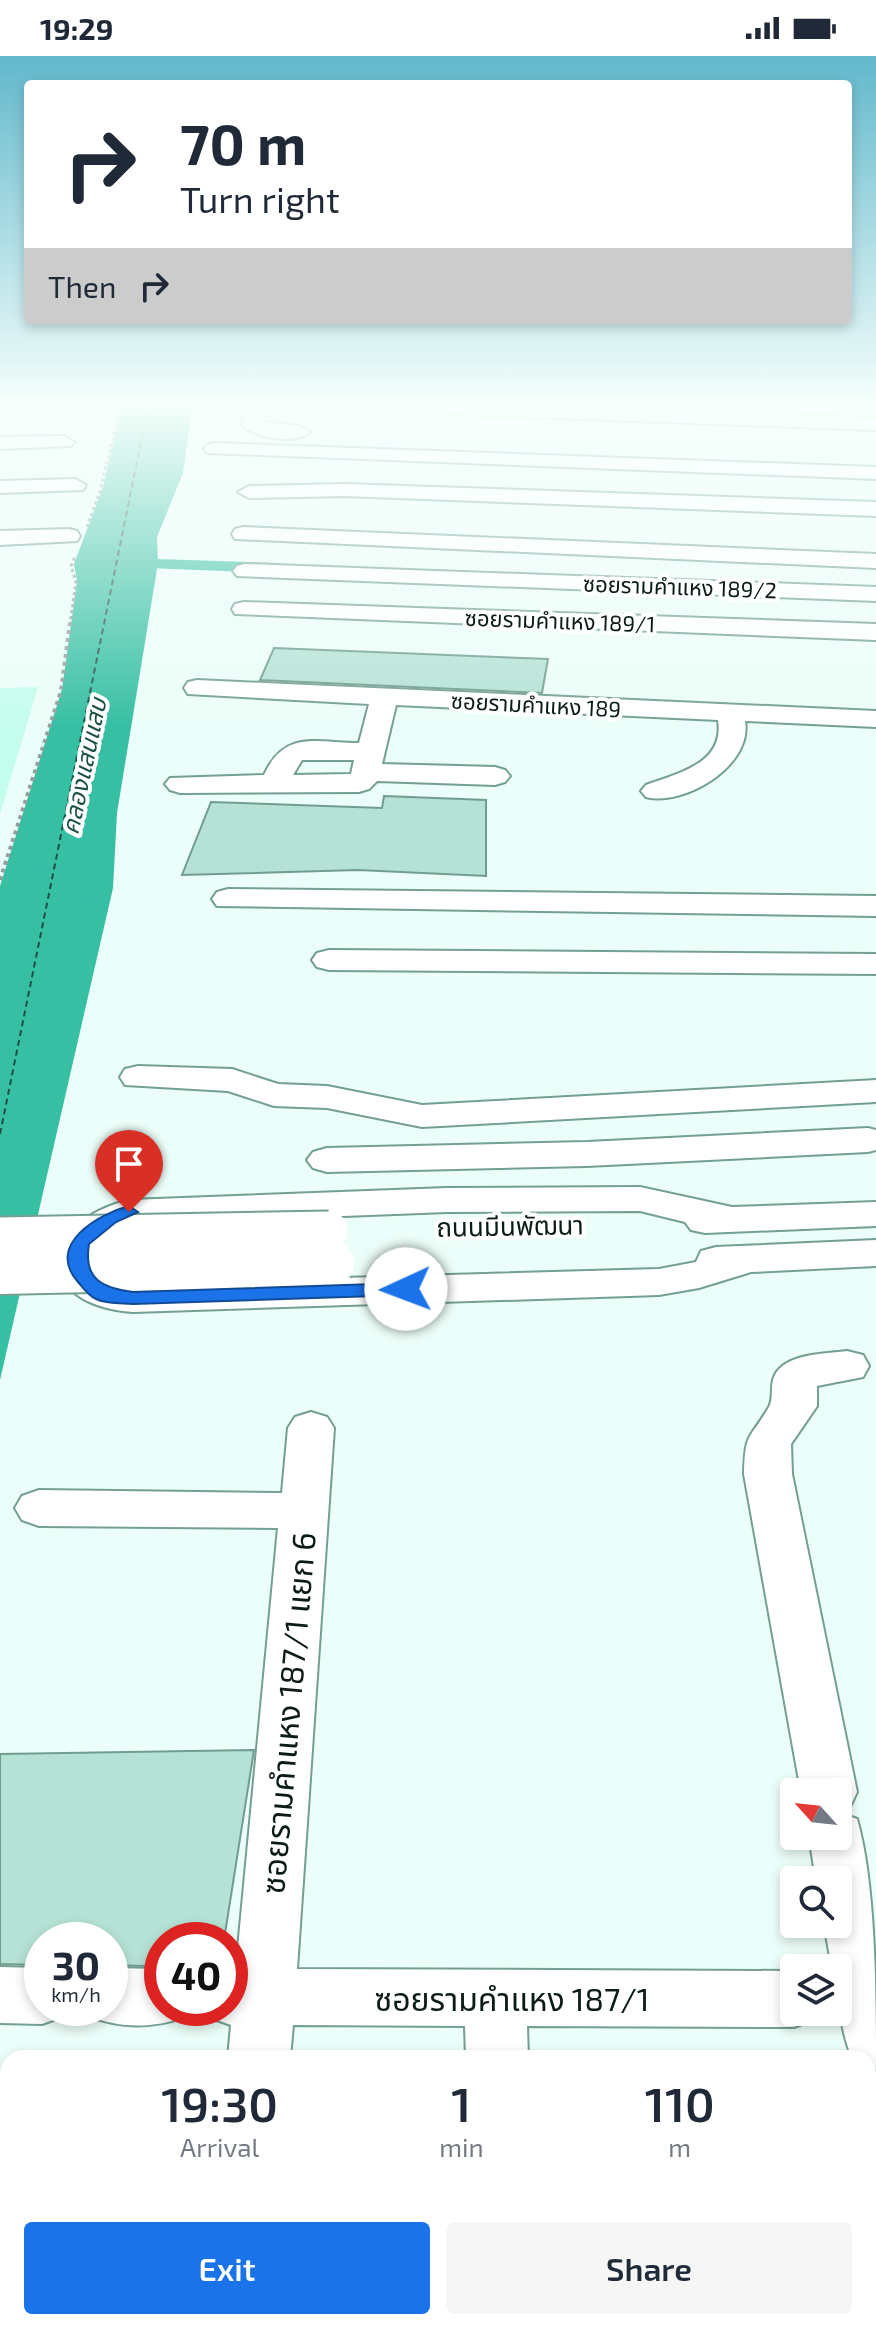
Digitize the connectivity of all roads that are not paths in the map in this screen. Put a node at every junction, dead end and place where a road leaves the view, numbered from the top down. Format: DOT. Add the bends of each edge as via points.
graph roads {
  1 [pos="243,534"];
  2 [pos="876,537"];
  3 [pos="0,538"];
  4 [pos="77,539"];
  5 [pos="464,544"];
  6 [pos="876,546"];
  7 [pos="542,560"];
  8 [pos="876,561"];
  9 [pos="684,562"];
  10 [pos="245,571"];
  11 [pos="876,594"];
  12 [pos="244,609"];
  13 [pos="787,628"];
  14 [pos="876,632"];
  15 [pos="722,644"];
  16 [pos="197,688"];
  17 [pos="385,696"];
  18 [pos="730,712"];
  19 [pos="876,719"];
  20 [pos="369,762"];
  21 [pos="495,776"];
  22 [pos="180,784"];
  23 [pos="656,791"];
  24 [pos="228,899"];
  25 [pos="876,906"];
  26 [pos="329,960"];
  27 [pos="876,964"];
  28 [pos="138,1077"];
  29 [pos="864,1092"];
  30 [pos="872,1145"];
  31 [pos="327,1160"];
  32 [pos="876,1214"];
  33 [pos="0,1236"];
  34 [pos="738,1240"];
  35 [pos="329,1246"];
  36 [pos="876,1253"];
  37 [pos="0,1270"];
  38 [pos="847,1366"];
  39 [pos="311,1428"];
  40 [pos="39,1508"];
  41 [pos="303,1511"];
  42 [pos="826,1778"];
  43 [pos="839,1850"];
  44 [pos="248,1980"];
  45 [pos="1,1995"];
  46 [pos="24,1996"];
  47 [pos="248,1997"];
  48 [pos="495,1998"];
  49 [pos="780,1999"];
  50 [pos="248,2006"];
  51 [pos="865,2009"];
  52 [pos="257,2050"];
  53 [pos="497,2050"];
  1 -- 5 [label="street"];
  2 -- 6 [label="street"];
  3 -- 4 [label="street"];
  5 -- 7 [label="street" via="466,555"];
  5 -- 8 [label="street"];
  8 -- 9 [label="street" via="856,567"];
  10 -- 11 [label="street, ซอยรามคำแหง 189/2"];
  12 -- 13 [label="street, ซอยรามคำแหง 189/1"];
  13 -- 14 [label="street, ซอยรามคำแหง 189/1"];
  13 -- 15 [label="street" via="766,640"];
  16 -- 17 [label="street, ซอยรามคำแหง 189"];
  17 -- 18 [label="street, ซอยรามคำแหง 189"];
  17 -- 20 [label="street"];
  18 -- 19 [label="street, ซอยรามคำแหง 189"];
  18 -- 23 [label="street" via="733,739 725,756 708,770"];
  20 -- 21 [label="street"];
  20 -- 22 [label="street" via="364,779 352,786"];
  24 -- 25 [label="street"];
  26 -- 27 [label="street"];
  28 -- 29 [label="street" via="232,1080 274,1095 327,1097 422,1116"];
  29 -- 30 [label="street"];
  30 -- 31 [label="street"];
  32 -- 34 [label="street, ถนนมีนพัฒนา"];
  33 -- 35 [label="street, ถนนมีนพัฒนา, bridge"];
  34 -- 34 [label="street" via="699,1275 659,1282 133,1298 101,1294 82,1276 77,1257 80,1242 95,1228 129,1212 447,1200 640,1199"];
  34 -- 35 [label="street, ถนนมีนพัฒนา"];
  34 -- 36 [label="street, ถนนมีนพัฒนา"];
  35 -- 37 [label="street, ถนนมีนพัฒนา, bridge"];
  38 -- 42 [label="street" via="795,1379 794,1406 768,1442 768,1474"];
  39 -- 41 [label="street, ซอยรามคำแหง 187/1 แยก 6"];
  40 -- 41 [label="street"];
  41 -- 44 [label="street, ซอยรามคำแหง 187/1 แยก 6"];
  43 -- 51 [label="street"];
  45 -- 46 [label="street"];
  47 -- 48 [label="street, ซอยรามคำแหง 187/1"];
  48 -- 49 [label="street, ซอยรามคำแหง 187/1"];
  48 -- 53 [label="street"];
  50 -- 52 [label="street, ซอยรามคำแหง 187/1 แยก 6"];
}
